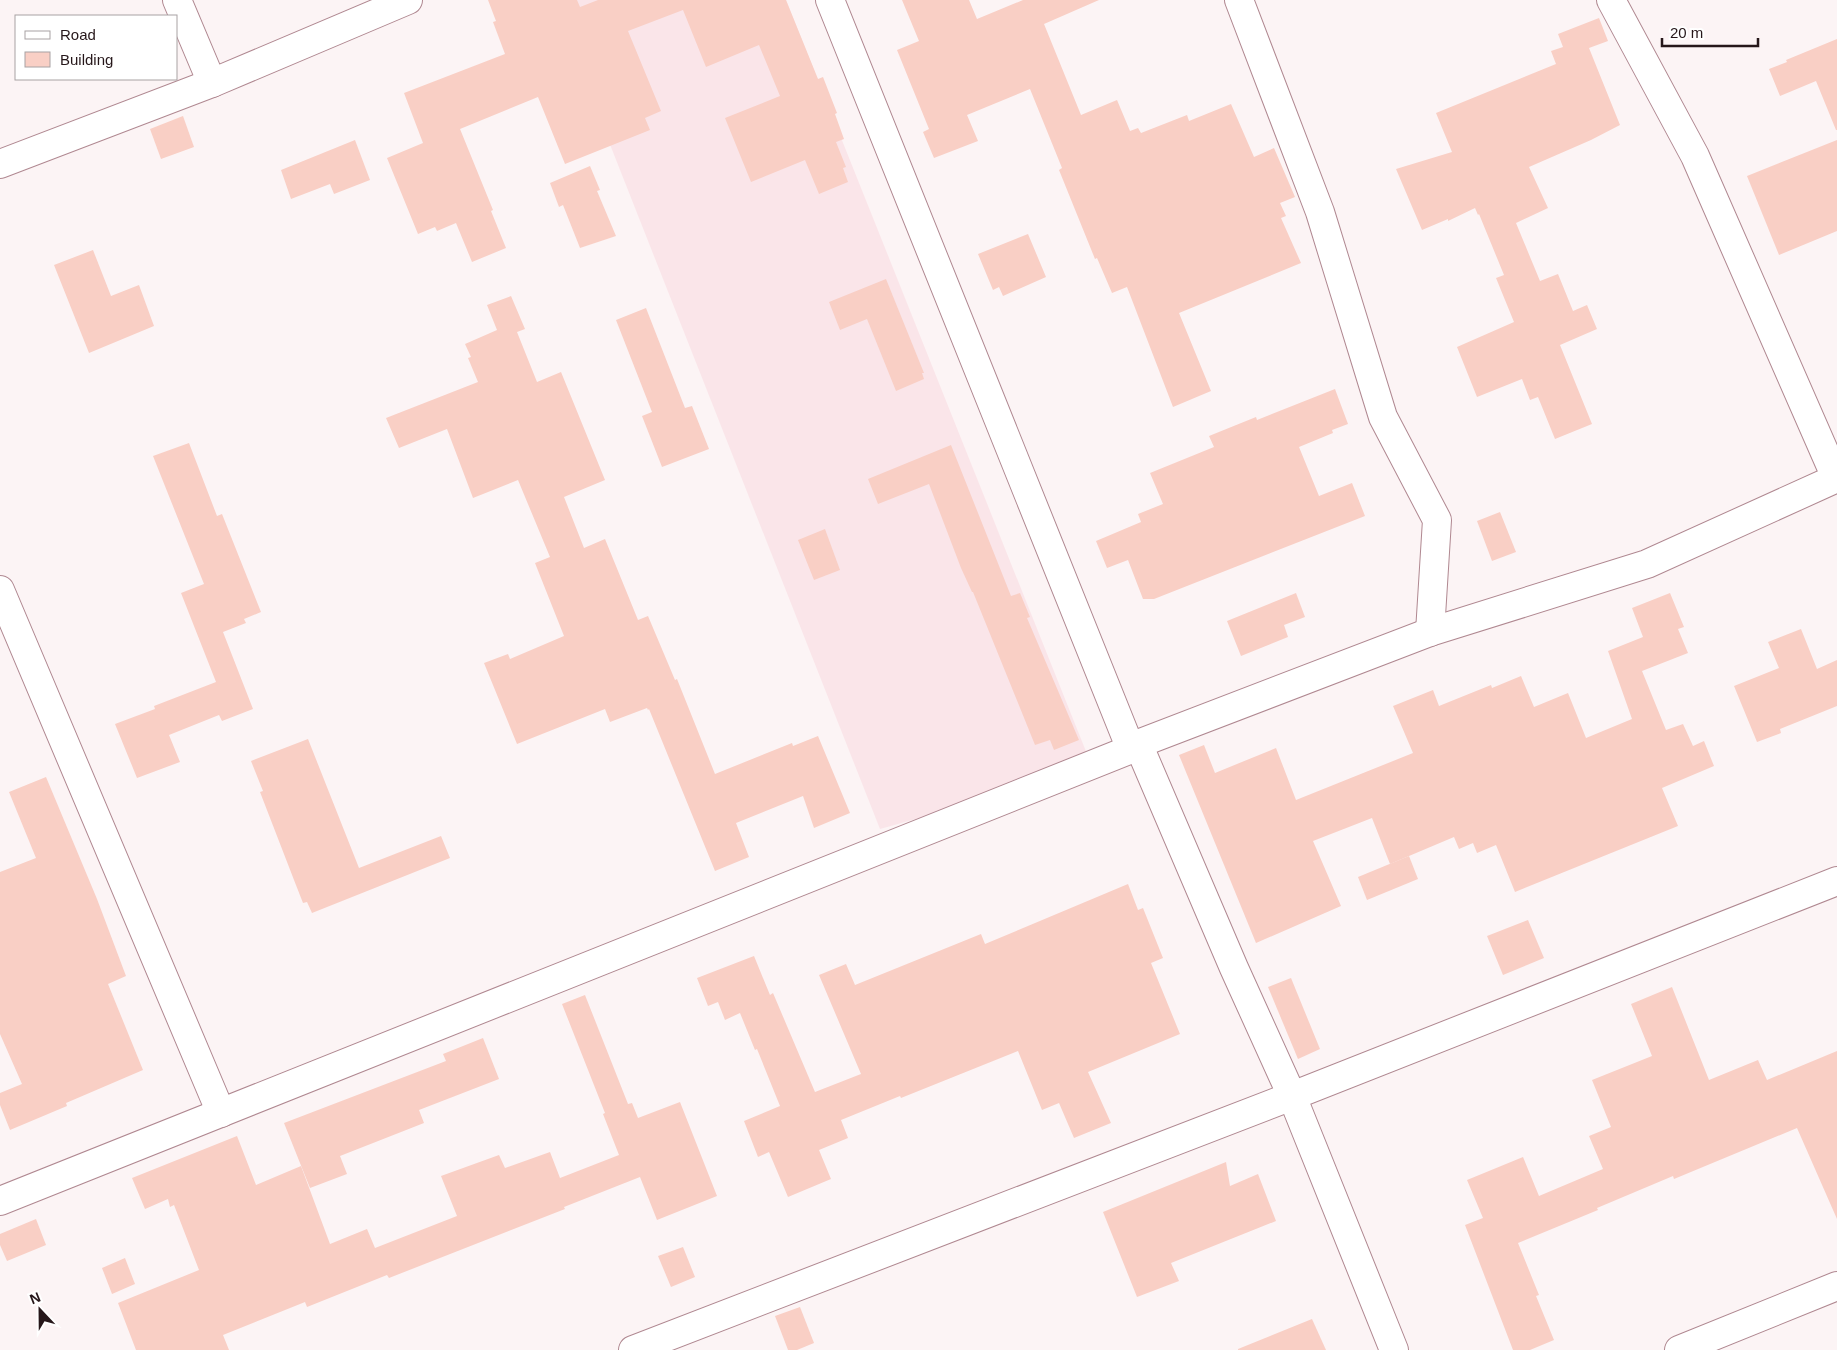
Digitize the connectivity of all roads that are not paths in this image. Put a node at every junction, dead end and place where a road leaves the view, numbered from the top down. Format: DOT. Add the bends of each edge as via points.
graph roads {
  1 [pos="177,0"];
  2 [pos="408,0"];
  3 [pos="830,0"];
  4 [pos="1239,0"];
  5 [pos="1611,0"];
  6 [pos="212,83"];
  7 [pos="0,164"];
  8 [pos="1837,478"];
  9 [pos="0,590"];
  10 [pos="1430,632"];
  11 [pos="1135,747"];
  12 [pos="1837,881"];
  13 [pos="1292,1096"];
  14 [pos="221,1113"];
  15 [pos="0,1201"];
  16 [pos="1837,1286"];
  17 [pos="633,1350"];
  18 [pos="1394,1350"];
  19 [pos="1679,1350"];
  1 -- 6 [label="street"];
  2 -- 6 [label="street"];
  3 -- 11 [label="street"];
  4 -- 10 [label="street" via="1320,212 1383,417 1437,520"];
  5 -- 8 [label="street" via="1695,156"];
  6 -- 7 [label="street"];
  8 -- 10 [label="street" via="1647,564"];
  9 -- 14 [label="street"];
  10 -- 11 [label="street"];
  11 -- 13 [label="street"];
  11 -- 14 [label="street"];
  12 -- 13 [label="street"];
  13 -- 17 [label="street"];
  13 -- 18 [label="street"];
  14 -- 15 [label="street"];
  16 -- 19 [label="street"];
}
